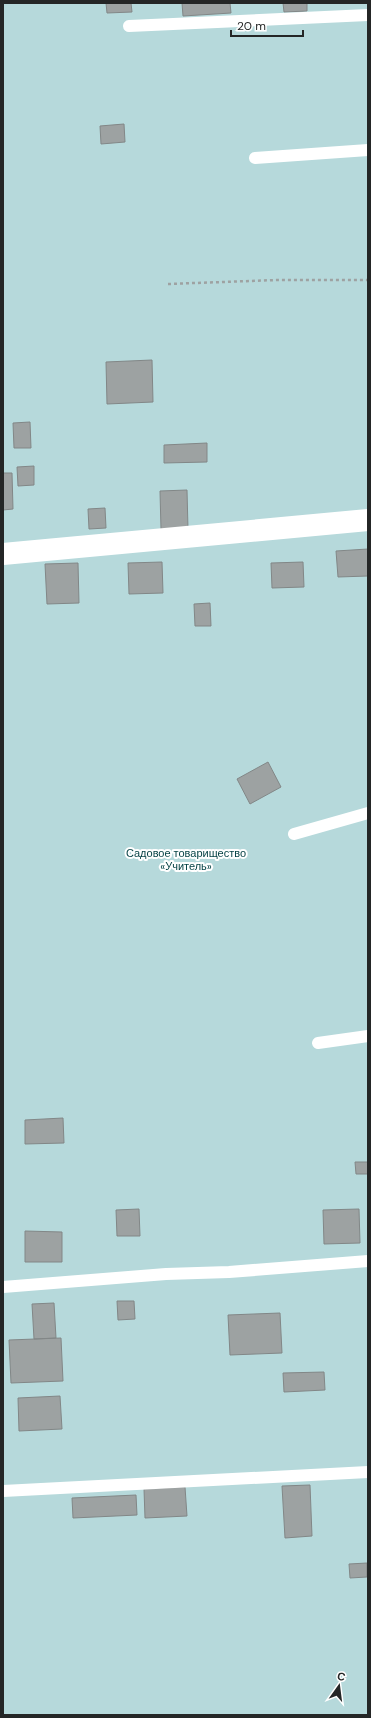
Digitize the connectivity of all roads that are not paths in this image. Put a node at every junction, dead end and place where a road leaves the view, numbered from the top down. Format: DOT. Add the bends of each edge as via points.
graph roads {
  1 [pos="368,15"];
  2 [pos="129,26"];
  3 [pos="368,150"];
  4 [pos="254,158"];
  5 [pos="368,520"];
  6 [pos="3,554"];
  7 [pos="368,813"];
  8 [pos="294,834"];
  9 [pos="368,1036"];
  10 [pos="318,1043"];
  11 [pos="368,1261"];
  12 [pos="3,1287"];
  13 [pos="368,1472"];
  14 [pos="3,1491"];
  1 -- 2 [label="lane"];
  3 -- 4 [label="lane"];
  5 -- 6 [label="street"];
  7 -- 8 [label="lane"];
  9 -- 10 [label="lane"];
  11 -- 12 [label="lane"];
  13 -- 14 [label="lane"];
}
